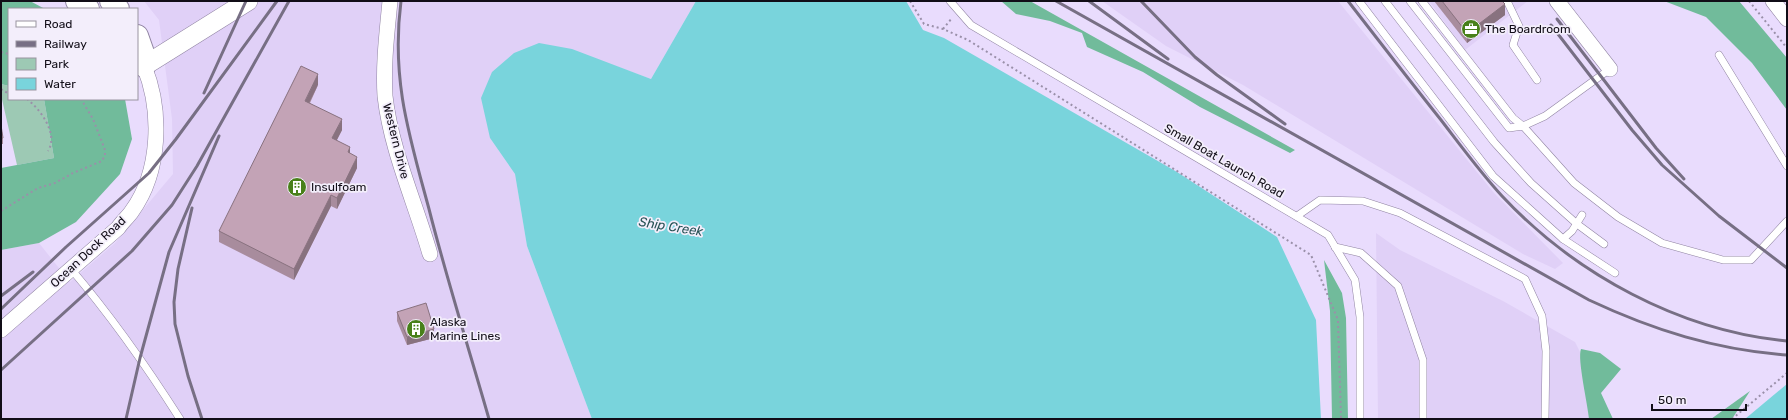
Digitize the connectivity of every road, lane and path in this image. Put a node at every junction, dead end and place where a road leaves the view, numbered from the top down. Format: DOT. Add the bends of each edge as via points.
graph roads {
  1 [pos="78,1"];
  2 [pos="248,1"];
  3 [pos="390,1"];
  4 [pos="910,1"];
  5 [pos="950,1"];
  6 [pos="1359,1"];
  7 [pos="1385,1"];
  8 [pos="1410,1"];
  9 [pos="1422,1"];
  10 [pos="1507,1"];
  11 [pos="1557,1"];
  12 [pos="1749,1"];
  13 [pos="1773,1"];
  14 [pos="87,8"];
  15 [pos="959,11"];
  16 [pos="1787,19"];
  17 [pos="942,29"];
  18 [pos="138,39"];
  19 [pos="1787,48"];
  20 [pos="1719,55"];
  21 [pos="141,62"];
  22 [pos="1610,69"];
  23 [pos="1537,80"];
  24 [pos="28,100"];
  25 [pos="82,100"];
  26 [pos="1523,126"];
  27 [pos="48,151"];
  28 [pos="1787,166"];
  29 [pos="1,211"];
  30 [pos="1582,215"];
  31 [pos="1297,216"];
  32 [pos="1787,221"];
  33 [pos="1576,224"];
  34 [pos="1563,239"];
  35 [pos="1604,244"];
  36 [pos="1335,247"];
  37 [pos="430,254"];
  38 [pos="71,270"];
  39 [pos="1615,273"];
  40 [pos="1,330"];
  41 [pos="1787,373"];
  42 [pos="180,419"];
  43 [pos="1341,419"];
  44 [pos="1360,419"];
  45 [pos="1422,419"];
  46 [pos="1545,419"];
  47 [pos="1732,419"];
  1 -- 14 [label="main road"];
  2 -- 21 [label="street"];
  3 -- 37 [label="street, Western Drive" via="384,65 386,97 394,143"];
  4 -- 17 [label="path" via="924,24"];
  5 -- 15 [label="lane, Small Boat Launch Road"];
  6 -- 34 [label="lane" via="1493,176"];
  7 -- 33 [label="lane" via="1494,142 1531,183"];
  8 -- 26 [label="lane" via="1509,128"];
  9 -- 26 [label="lane" via="1513,118"];
  10 -- 23 [label="lane" via="1518,26 1513,45"];
  11 -- 22 [label="street"];
  12 -- 19 [label="path"];
  13 -- 16 [label="street"];
  15 -- 17 [label="path"];
  15 -- 31 [label="lane, Small Boat Launch Road" via="971,24"];
  17 -- 43 [label="path" via="968,40 1311,255 1338,320"];
  18 -- 21 [label="main road" via="143,53"];
  20 -- 28 [label="lane"];
  21 -- 38 [label="street, Ocean Dock Road" via="152,89 156,130 154,155 146,184 132,210 118,228"];
  22 -- 26 [label="lane" via="1545,116"];
  24 -- 27 [label="path" via="52,133"];
  25 -- 29 [label="path" via="93,119 105,150 102,161 65,179 38,188"];
  26 -- 32 [label="lane" via="1574,183 1618,217 1662,243 1723,260 1751,260"];
  30 -- 33 [label="lane"];
  31 -- 36 [label="lane, Small Boat Launch Road" via="1328,235"];
  31 -- 46 [label="lane" via="1320,200 1363,201 1400,213 1525,279 1542,316 1546,351"];
  33 -- 34 [label="lane"];
  33 -- 35 [label="lane"];
  34 -- 39 [label="lane"];
  36 -- 44 [label="lane, Small Boat Launch Road" via="1355,280 1360,317"];
  36 -- 45 [label="lane" via="1362,253 1398,286 1423,360"];
  38 -- 40 [label="street, Ocean Dock Road"];
  38 -- 42 [label="lane" via="140,358"];
  41 -- 47 [label="path"];
}
